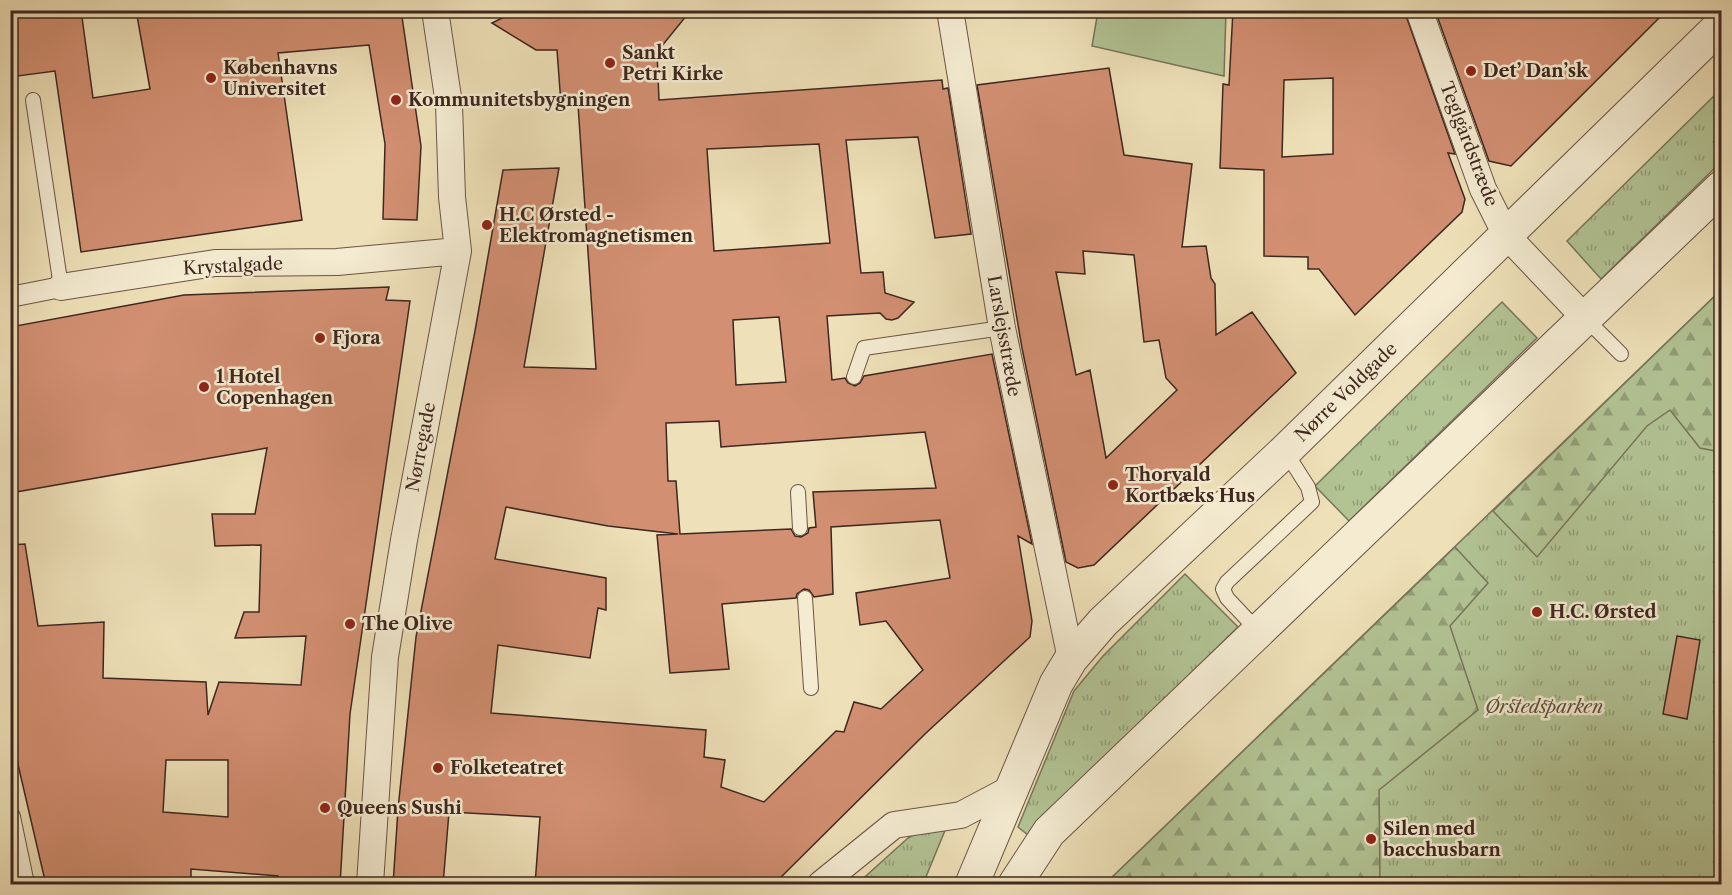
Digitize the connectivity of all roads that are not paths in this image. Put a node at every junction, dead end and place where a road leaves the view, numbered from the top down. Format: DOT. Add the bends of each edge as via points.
graph roads {
  1 [pos="435,10"];
  2 [pos="950,10"];
  3 [pos="1419,10"];
  4 [pos="1722,24"];
  5 [pos="33,100"];
  6 [pos="1722,187"];
  7 [pos="1506,235"];
  8 [pos="458,251"];
  9 [pos="62,287"];
  10 [pos="10,297"];
  11 [pos="1586,319"];
  12 [pos="1002,328"];
  13 [pos="1621,354"];
  14 [pos="854,377"];
  15 [pos="1285,451"];
  16 [pos="798,492"];
  17 [pos="800,528"];
  18 [pos="805,598"];
  19 [pos="1260,633"];
  20 [pos="1071,659"];
  21 [pos="811,688"];
  22 [pos="1012,788"];
  23 [pos="10,817"];
  24 [pos="24,885"];
  25 [pos="370,885"];
  26 [pos="821,885"];
  27 [pos="972,885"];
  28 [pos="1015,885"];
  1 -- 8 [label="street, Nørregade" via="449,104"];
  2 -- 12 [label="street, Larslejsstræde"];
  3 -- 7 [label="street, Teglgårdstræde" via="1483,189"];
  4 -- 7 [label="street, Nørre Voldgade"];
  5 -- 9 [label="lane"];
  6 -- 11 [label="street"];
  7 -- 11 [label="street, Teglgårdstræde"];
  7 -- 15 [label="street, Nørre Voldgade"];
  8 -- 9 [label="street, Krystalgade" via="337,262 215,263"];
  8 -- 25 [label="street, Nørregade" via="385,657"];
  9 -- 10 [label="street, Krystalgade"];
  11 -- 13 [label="lane"];
  11 -- 19 [label="street"];
  12 -- 14 [label="lane" via="864,348"];
  12 -- 20 [label="street, Larslejsstræde"];
  15 -- 19 [label="lane" via="1308,487 1312,502 1223,590"];
  15 -- 20 [label="street, Nørre Voldgade" via="1102,622"];
  16 -- 17 [label="lane"];
  18 -- 21 [label="lane"];
  19 -- 28 [label="street" via="1049,832"];
  20 -- 22 [label="street, Nørre Voldgade" via="1043,711"];
  22 -- 26 [label="street" via="961,815 894,825"];
  22 -- 27 [label="street, Nørre Voldgade"];
  23 -- 24 [label="street"];
}
